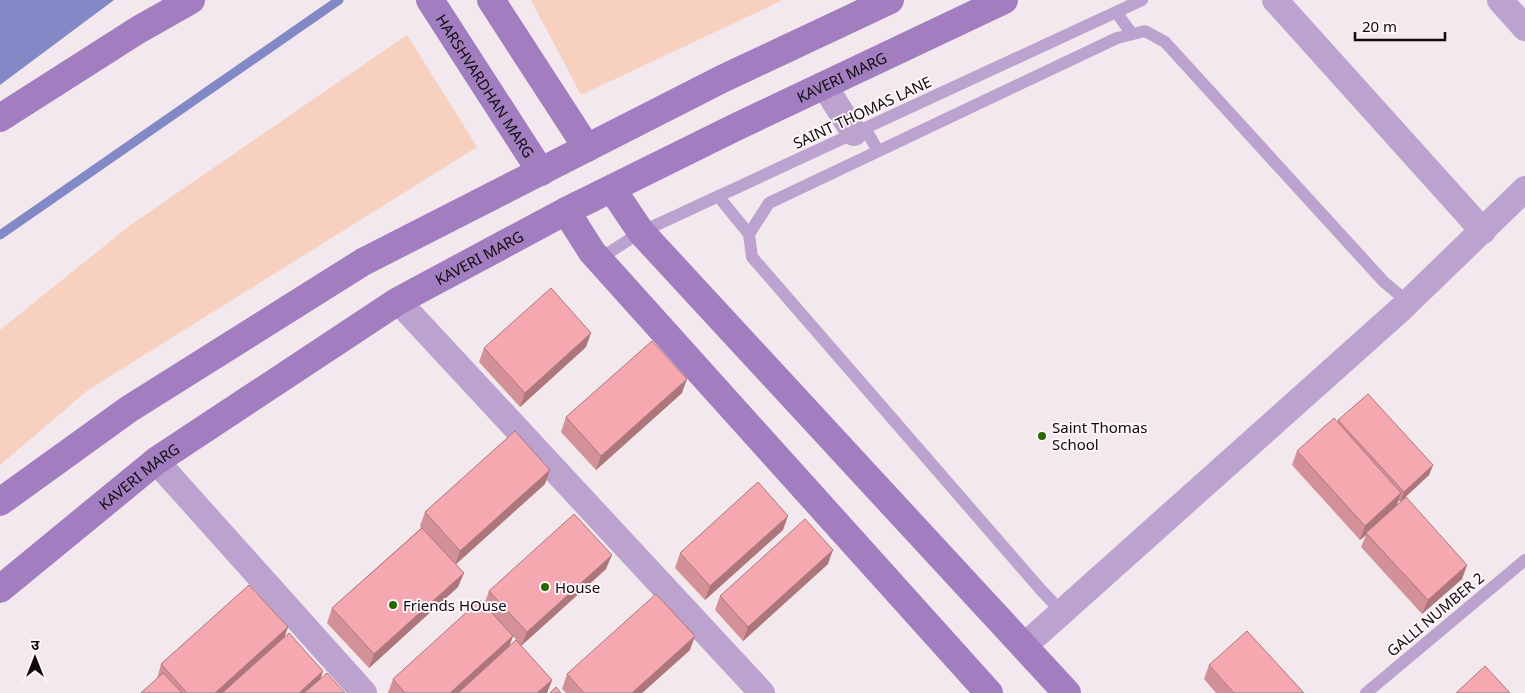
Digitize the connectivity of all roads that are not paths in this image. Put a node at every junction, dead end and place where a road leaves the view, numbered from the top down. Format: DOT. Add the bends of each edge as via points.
graph roads {
  1 [pos="190,0"];
  2 [pos="430,0"];
  3 [pos="491,0"];
  4 [pos="890,0"];
  5 [pos="1004,0"];
  6 [pos="1142,0"];
  7 [pos="1275,0"];
  8 [pos="1500,0"];
  9 [pos="1116,12"];
  10 [pos="1525,28"];
  11 [pos="1132,34"];
  12 [pos="824,85"];
  13 [pos="0,118"];
  14 [pos="859,130"];
  15 [pos="587,148"];
  16 [pos="878,151"];
  17 [pos="541,172"];
  18 [pos="612,188"];
  19 [pos="1525,189"];
  20 [pos="718,196"];
  21 [pos="566,211"];
  22 [pos="1483,231"];
  23 [pos="640,232"];
  24 [pos="749,234"];
  25 [pos="599,260"];
  26 [pos="398,301"];
  27 [pos="1408,302"];
  28 [pos="156,461"];
  29 [pos="0,502"];
  30 [pos="1525,560"];
  31 [pos="0,589"];
  32 [pos="1062,612"];
  33 [pos="1024,646"];
  34 [pos="981,690"];
  35 [pos="364,693"];
  36 [pos="762,693"];
  37 [pos="1067,693"];
  38 [pos="1366,693"];
  1 -- 13 [label="street"];
  2 -- 17 [label="street, HARSHVARDHAN MARG"];
  3 -- 15 [label="street"];
  4 -- 15 [label="street" via="722,79"];
  5 -- 12 [label="street, KAVERI MARG"];
  6 -- 9 [label="lane, SAINT THOMAS LANE"];
  7 -- 22 [label="street"];
  8 -- 10 [label="street"];
  9 -- 11 [label="lane"];
  9 -- 14 [label="lane, SAINT THOMAS LANE"];
  11 -- 16 [label="lane" via="1117,38"];
  11 -- 27 [label="lane" via="1145,31 1165,42 1384,282"];
  12 -- 14 [label="street"];
  12 -- 18 [label="street, KAVERI MARG"];
  14 -- 16 [label="lane"];
  14 -- 20 [label="lane, SAINT THOMAS LANE"];
  15 -- 17 [label="street"];
  16 -- 24 [label="lane" via="769,203"];
  17 -- 29 [label="street" via="363,262 129,409"];
  18 -- 21 [label="street, KAVERI MARG"];
  18 -- 23 [label="street"];
  19 -- 22 [label="street"];
  20 -- 23 [label="lane, SAINT THOMAS LANE"];
  20 -- 24 [label="lane"];
  21 -- 25 [label="street"];
  21 -- 26 [label="street, KAVERI MARG"];
  22 -- 27 [label="street"];
  23 -- 25 [label="lane, SAINT THOMAS LANE"];
  23 -- 33 [label="street"];
  24 -- 32 [label="lane" via="752,257 776,287"];
  25 -- 34 [label="street"];
  26 -- 28 [label="street, KAVERI MARG"];
  26 -- 36 [label="street"];
  27 -- 32 [label="street"];
  28 -- 31 [label="street, KAVERI MARG"];
  28 -- 35 [label="street"];
  30 -- 38 [label="lane, GALLI NUMBER 2"];
  32 -- 33 [label="street"];
  33 -- 37 [label="street"];
}
